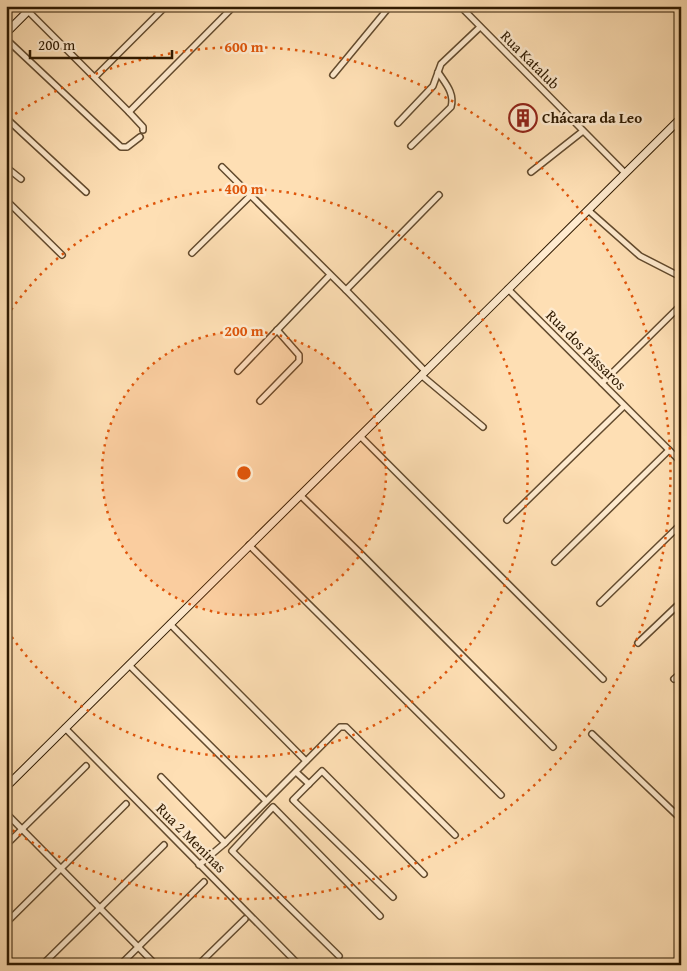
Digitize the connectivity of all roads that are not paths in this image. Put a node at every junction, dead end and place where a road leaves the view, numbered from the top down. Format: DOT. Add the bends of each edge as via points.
graph roads {
  1 [pos="166,6"];
  2 [pos="234,6"];
  3 [pos="390,6"];
  4 [pos="460,6"];
  5 [pos="28,8"];
  6 [pos="480,27"];
  7 [pos="6,33"];
  8 [pos="6,39"];
  9 [pos="438,72"];
  10 [pos="333,75"];
  11 [pos="95,77"];
  12 [pos="129,112"];
  13 [pos="6,118"];
  14 [pos="681,118"];
  15 [pos="398,123"];
  16 [pos="143,130"];
  17 [pos="583,131"];
  18 [pos="140,137"];
  19 [pos="411,146"];
  20 [pos="6,167"];
  21 [pos="222,167"];
  22 [pos="530,172"];
  23 [pos="625,173"];
  24 [pos="21,179"];
  25 [pos="86,192"];
  26 [pos="251,195"];
  27 [pos="438,195"];
  28 [pos="6,200"];
  29 [pos="588,210"];
  30 [pos="192,253"];
  31 [pos="62,255"];
  32 [pos="330,275"];
  33 [pos="681,276"];
  34 [pos="508,289"];
  35 [pos="346,290"];
  36 [pos="681,305"];
  37 [pos="277,330"];
  38 [pos="238,371"];
  39 [pos="423,373"];
  40 [pos="602,383"];
  41 [pos="260,401"];
  42 [pos="624,406"];
  43 [pos="483,427"];
  44 [pos="360,436"];
  45 [pos="668,450"];
  46 [pos="681,462"];
  47 [pos="300,495"];
  48 [pos="507,520"];
  49 [pos="681,524"];
  50 [pos="249,545"];
  51 [pos="555,562"];
  52 [pos="681,602"];
  53 [pos="600,604"];
  54 [pos="170,624"];
  55 [pos="638,643"];
  56 [pos="129,665"];
  57 [pos="681,672"];
  58 [pos="603,679"];
  59 [pos="674,679"];
  60 [pos="65,728"];
  61 [pos="592,734"];
  62 [pos="553,747"];
  63 [pos="306,761"];
  64 [pos="86,766"];
  65 [pos="296,772"];
  66 [pos="161,777"];
  67 [pos="309,784"];
  68 [pos="6,787"];
  69 [pos="501,795"];
  70 [pos="266,801"];
  71 [pos="126,804"];
  72 [pos="6,813"];
  73 [pos="681,819"];
  74 [pos="22,829"];
  75 [pos="455,835"];
  76 [pos="227,841"];
  77 [pos="6,845"];
  78 [pos="164,845"];
  79 [pos="236,847"];
  80 [pos="199,865"];
  81 [pos="61,868"];
  82 [pos="424,874"];
  83 [pos="204,882"];
  84 [pos="393,897"];
  85 [pos="100,907"];
  86 [pos="380,916"];
  87 [pos="245,919"];
  88 [pos="6,923"];
  89 [pos="139,947"];
  90 [pos="339,956"];
  91 [pos="42,965"];
  92 [pos="120,965"];
  93 [pos="156,965"];
  94 [pos="198,965"];
  95 [pos="299,965"];
  1 -- 11 [label="street"];
  2 -- 12 [label="street"];
  3 -- 10 [label="street"];
  4 -- 6 [label="street, Rua Katalub"];
  5 -- 7 [label="main road"];
  5 -- 11 [label="street"];
  6 -- 9 [label="street" via="441,64"];
  6 -- 17 [label="street, Rua Katalub"];
  8 -- 18 [label="street" via="121,146 127,147"];
  9 -- 15 [label="street" via="432,86"];
  9 -- 19 [label="street" via="451,91 451,107"];
  11 -- 12 [label="street"];
  12 -- 16 [label="street"];
  13 -- 25 [label="street"];
  14 -- 23 [label="main road"];
  17 -- 22 [label="street"];
  17 -- 23 [label="street, Rua Katalub"];
  20 -- 24 [label="street"];
  21 -- 26 [label="street"];
  23 -- 29 [label="main road"];
  26 -- 30 [label="street"];
  26 -- 32 [label="street"];
  27 -- 35 [label="street"];
  28 -- 31 [label="street"];
  29 -- 33 [label="street" via="640,256"];
  29 -- 34 [label="main road"];
  32 -- 35 [label="street"];
  32 -- 37 [label="street"];
  34 -- 39 [label="main road"];
  34 -- 40 [label="street, Rua dos Pássaros"];
  35 -- 39 [label="street"];
  36 -- 40 [label="street"];
  37 -- 38 [label="street"];
  37 -- 41 [label="street" via="300,358"];
  39 -- 43 [label="street"];
  39 -- 44 [label="main road"];
  40 -- 42 [label="street, Rua dos Pássaros"];
  42 -- 45 [label="street, Rua dos Pássaros"];
  42 -- 48 [label="street"];
  44 -- 47 [label="main road"];
  44 -- 58 [label="street"];
  45 -- 46 [label="street, Rua dos Pássaros"];
  45 -- 51 [label="street"];
  47 -- 50 [label="main road"];
  47 -- 62 [label="street"];
  49 -- 53 [label="street"];
  50 -- 54 [label="main road"];
  50 -- 69 [label="street"];
  52 -- 55 [label="street"];
  54 -- 56 [label="main road"];
  54 -- 63 [label="street"];
  56 -- 60 [label="main road"];
  56 -- 70 [label="street"];
  57 -- 59 [label="street"];
  60 -- 68 [label="main road"];
  60 -- 80 [label="street, Rua 2 Meninas"];
  61 -- 73 [label="street"];
  63 -- 65 [label="street"];
  63 -- 75 [label="street" via="338,728 346,727"];
  64 -- 74 [label="street"];
  65 -- 67 [label="street"];
  65 -- 70 [label="street"];
  66 -- 76 [label="street"];
  67 -- 82 [label="street" via="322,772"];
  67 -- 84 [label="street" via="292,800"];
  70 -- 76 [label="street"];
  71 -- 81 [label="street"];
  72 -- 74 [label="street"];
  74 -- 77 [label="street"];
  74 -- 81 [label="street"];
  76 -- 79 [label="street"];
  76 -- 80 [label="street"];
  78 -- 85 [label="street"];
  79 -- 86 [label="street" via="272,807"];
  79 -- 90 [label="street" via="232,851"];
  80 -- 95 [label="street, Rua 2 Meninas"];
  81 -- 85 [label="street"];
  81 -- 88 [label="street"];
  83 -- 89 [label="street"];
  85 -- 89 [label="street"];
  85 -- 91 [label="street"];
  87 -- 94 [label="street"];
  89 -- 92 [label="street"];
  89 -- 93 [label="street"];
}
